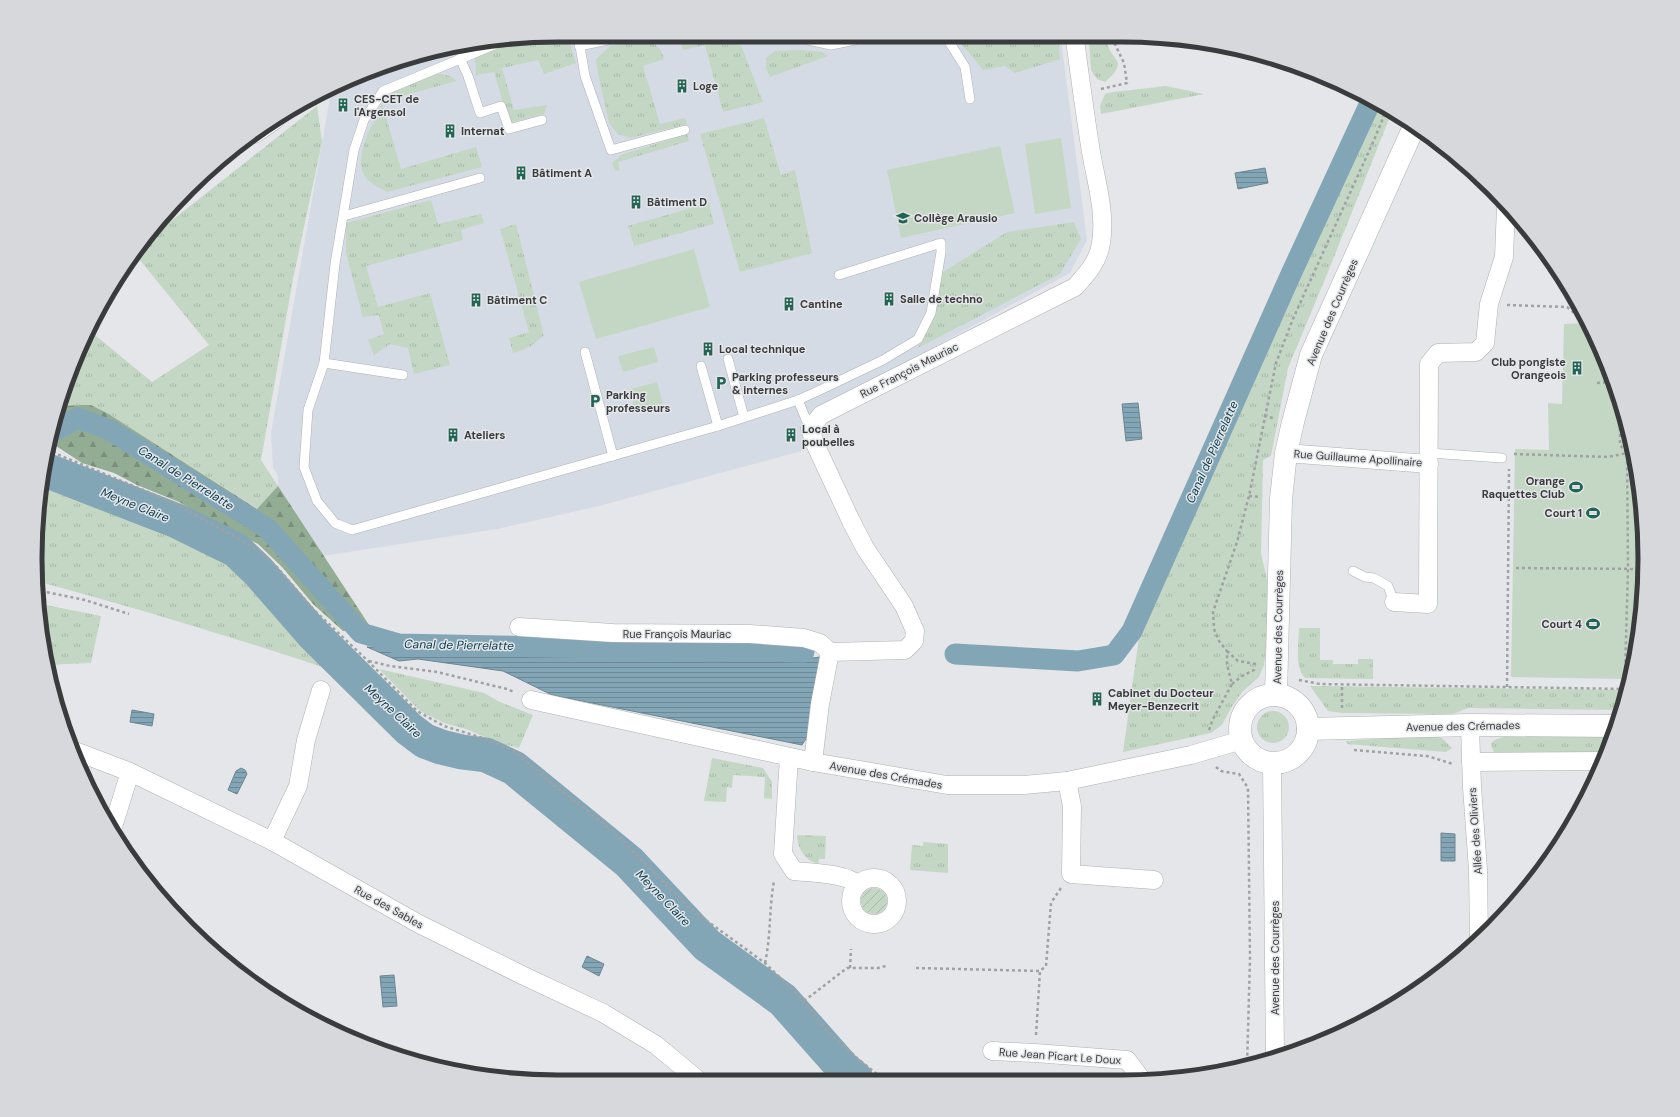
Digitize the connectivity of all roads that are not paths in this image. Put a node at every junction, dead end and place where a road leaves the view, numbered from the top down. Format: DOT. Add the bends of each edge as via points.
graph roads {
  1 [pos="817,42"];
  2 [pos="845,42"];
  3 [pos="949,42"];
  4 [pos="1075,42"];
  5 [pos="579,43"];
  6 [pos="490,46"];
  7 [pos="460,58"];
  8 [pos="970,99"];
  9 [pos="542,120"];
  10 [pos="685,130"];
  11 [pos="1412,132"];
  12 [pos="480,178"];
  13 [pos="1506,213"];
  14 [pos="344,216"];
  15 [pos="839,275"];
  16 [pos="585,352"];
  17 [pos="728,359"];
  18 [pos="324,363"];
  19 [pos="702,366"];
  20 [pos="403,375"];
  21 [pos="798,400"];
  22 [pos="744,417"];
  23 [pos="718,426"];
  24 [pos="810,429"];
  25 [pos="1286,453"];
  26 [pos="613,456"];
  27 [pos="1429,458"];
  28 [pos="1502,458"];
  29 [pos="1353,571"];
  30 [pos="1394,602"];
  31 [pos="519,627"];
  32 [pos="830,652"];
  33 [pos="321,690"];
  34 [pos="1276,695"];
  35 [pos="531,700"];
  36 [pos="1470,725"];
  37 [pos="1611,726"];
  38 [pos="1308,729"];
  39 [pos="1242,740"];
  40 [pos="80,753"];
  41 [pos="789,757"];
  42 [pos="1597,761"];
  43 [pos="813,762"];
  44 [pos="1471,762"];
  45 [pos="1272,763"];
  46 [pos="130,772"];
  47 [pos="1067,781"];
  48 [pos="114,822"];
  49 [pos="272,840"];
  50 [pos="1154,880"];
  51 [pos="858,885"];
  52 [pos="1479,931"];
  53 [pos="992,1051"];
  54 [pos="1275,1052"];
  55 [pos="693,1075"];
  56 [pos="1138,1075"];
  1 -- 2 [label="lane" via="831,45"];
  3 -- 8 [label="lane" via="965,68"];
  4 -- 24 [label="street, Rue François Mauriac" via="1103,225 1096,260 1087,275 1075,287 822,415"];
  5 -- 10 [label="lane" via="585,76 611,150"];
  6 -- 7 [label="lane"];
  7 -- 9 [label="lane" via="480,112 501,106 509,129"];
  7 -- 14 [label="lane" via="383,91 364,120 354,150"];
  11 -- 25 [label="street, Avenue des Courrèges" via="1311,355"];
  12 -- 14 [label="lane"];
  13 -- 27 [label="street, Rue Guillaume Apollinaire" via="1504,257 1489,304 1485,343 1476,352 1438,353 1429,364"];
  14 -- 18 [label="lane" via="335,264"];
  15 -- 21 [label="lane" via="941,243 931,313 918,339 883,360"];
  16 -- 26 [label="lane"];
  17 -- 22 [label="lane"];
  18 -- 20 [label="lane"];
  18 -- 26 [label="lane" via="308,410 304,467 317,500 335,523 352,530"];
  19 -- 23 [label="lane"];
  21 -- 22 [label="lane"];
  21 -- 24 [label="lane"];
  22 -- 23 [label="lane"];
  23 -- 26 [label="lane"];
  24 -- 32 [label="street" via="865,548 904,606 915,631 914,641 906,650"];
  25 -- 27 [label="street, Rue Guillaume Apollinaire"];
  25 -- 34 [label="street, Avenue des Courrèges" via="1281,499"];
  27 -- 28 [label="lane"];
  27 -- 30 [label="street, Rue Guillaume Apollinaire" via="1428,604"];
  29 -- 30 [label="lane" via="1388,586"];
  31 -- 32 [label="street, Rue François Mauriac" via="614,633 750,634 804,638 820,643"];
  32 -- 43 [label="street"];
  33 -- 49 [label="street" via="306,740 298,786"];
  34 -- 38 [label="street" via="1299,706 1307,719"];
  34 -- 39 [label="street" via="1265,696 1247,709 1240,729"];
  35 -- 41 [label="street, Avenue des Crémades"];
  36 -- 37 [label="street, Avenue des Crémades"];
  36 -- 38 [label="street, Avenue des Crémades"];
  36 -- 44 [label="street, Allée des Oliviers"];
  38 -- 45 [label="street" via="1307,740 1302,750 1283,762"];
  39 -- 45 [label="street" via="1254,756"];
  39 -- 47 [label="street, Avenue des Crémades" via="1191,755"];
  40 -- 46 [label="street, Rue des Sables"];
  41 -- 43 [label="street, Avenue des Crémades"];
  41 -- 51 [label="street" via="783,854 794,871 853,880"];
  42 -- 44 [label="street"];
  43 -- 47 [label="street, Avenue des Crémades" via="947,786 1024,785"];
  44 -- 52 [label="street, Allée des Oliviers"];
  45 -- 54 [label="street, Avenue des Courrèges"];
  46 -- 48 [label="street"];
  46 -- 49 [label="street, Rue des Sables"];
  47 -- 50 [label="street" via="1072,806 1071,874"];
  49 -- 55 [label="street, Rue des Sables" via="406,917 603,1013 656,1045"];
  53 -- 56 [label="street, Rue Jean Picart Le Doux" via="1127,1060"];
}
